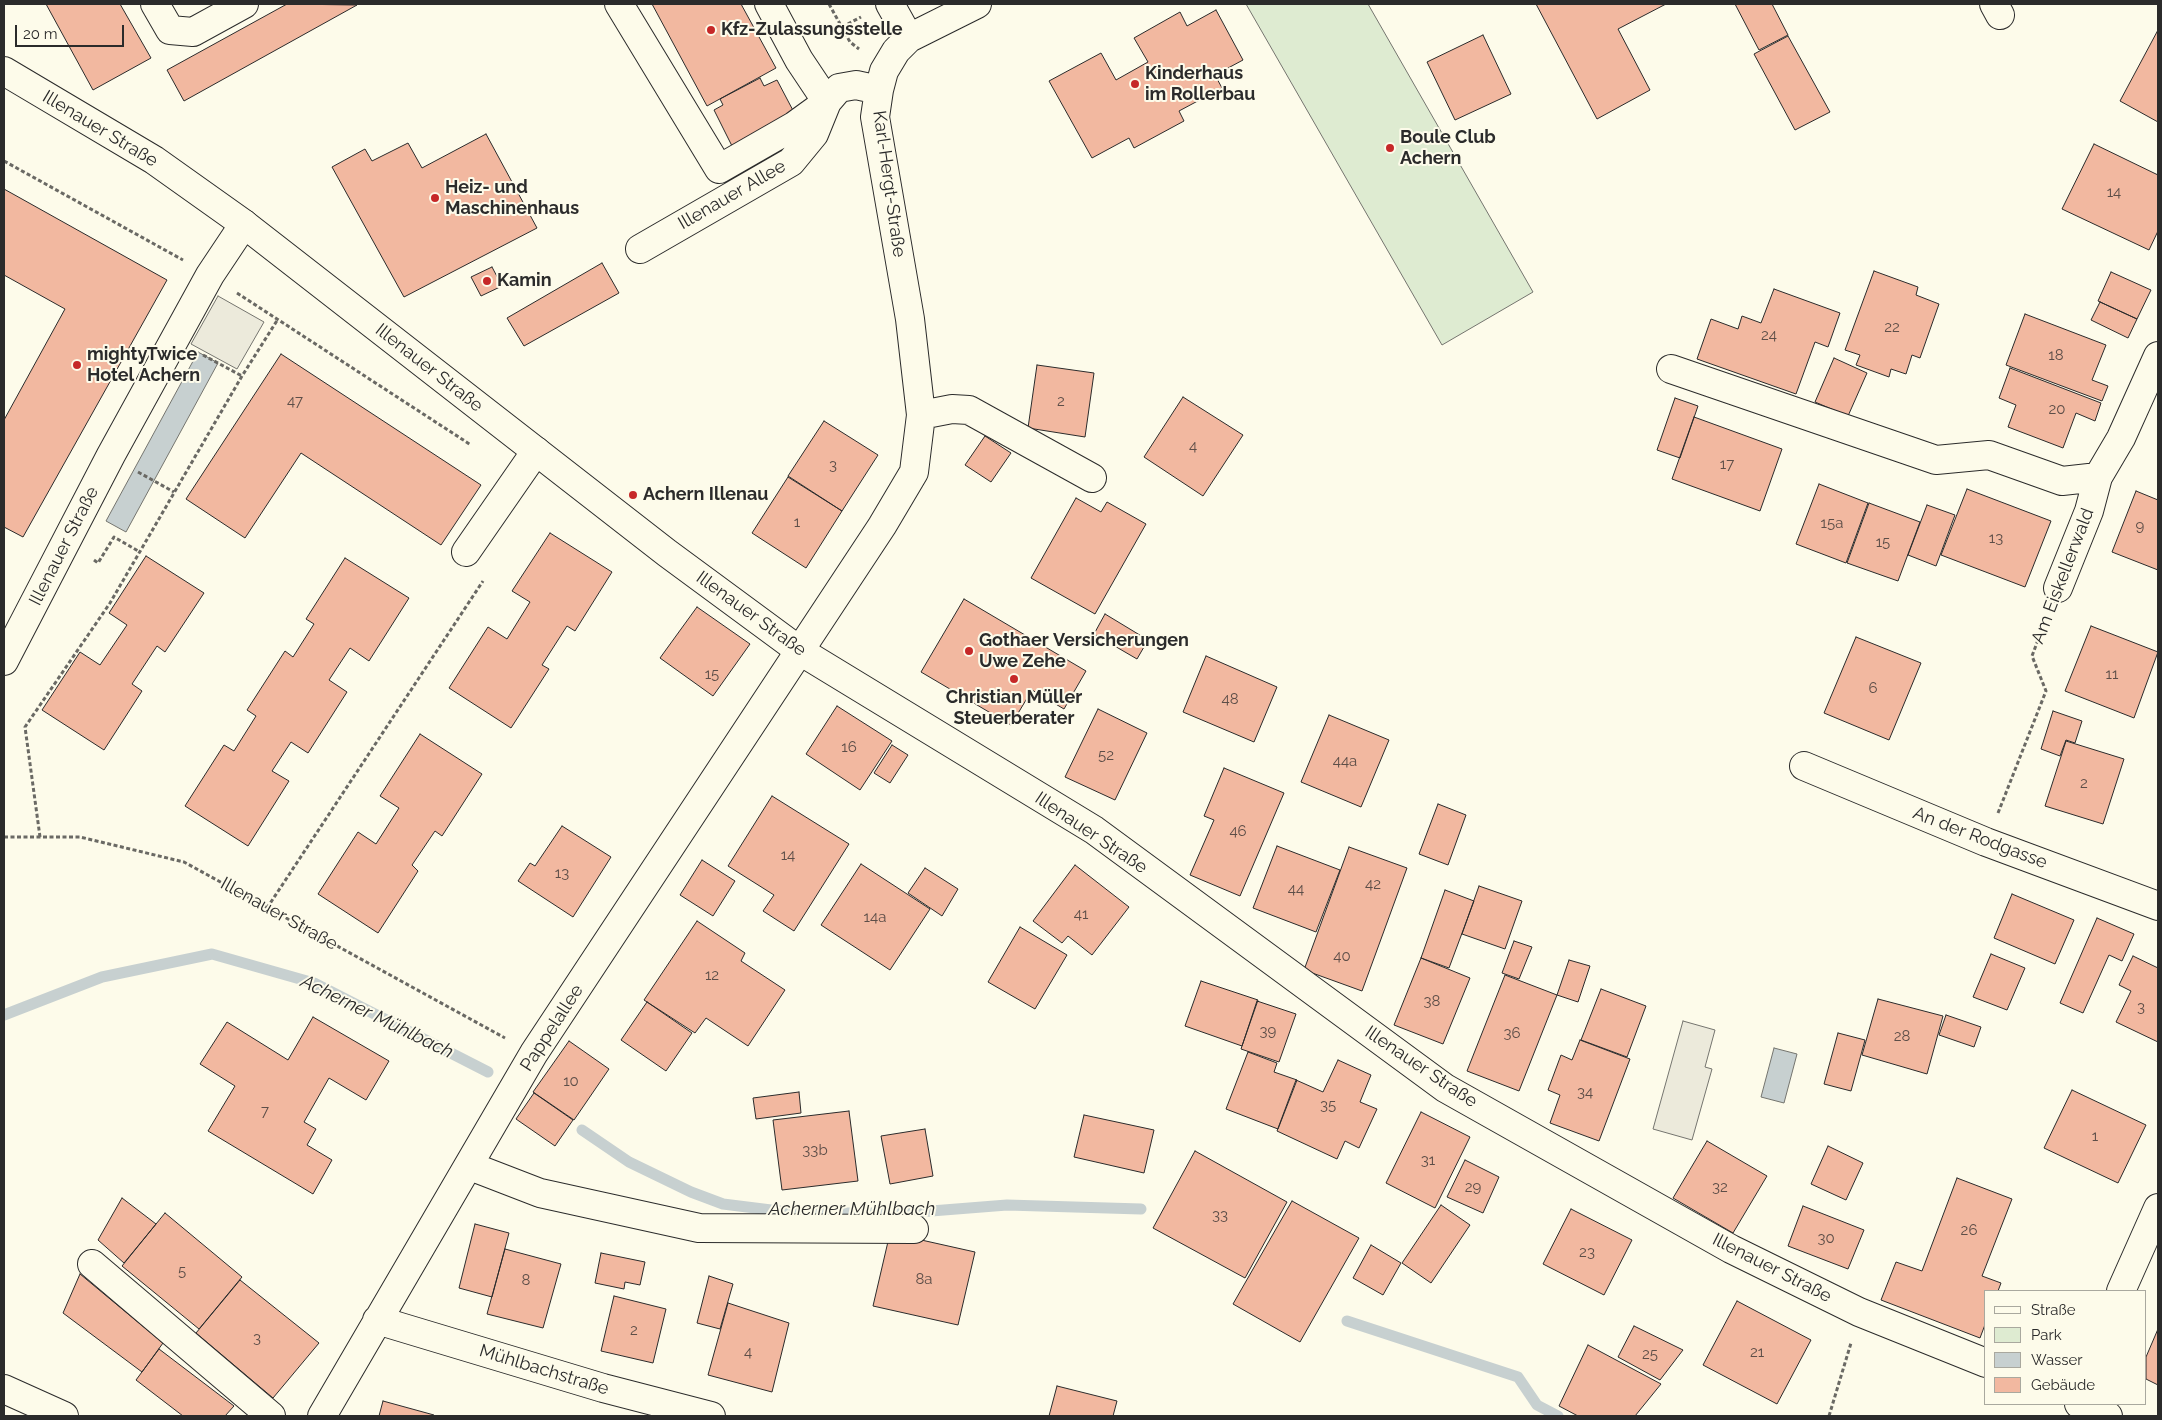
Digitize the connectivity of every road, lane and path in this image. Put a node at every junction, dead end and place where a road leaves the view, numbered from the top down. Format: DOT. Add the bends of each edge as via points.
graph roads {
  1 [pos="155,4"];
  2 [pos="244,4"];
  3 [pos="618,4"];
  4 [pos="769,4"];
  5 [pos="890,4"];
  6 [pos="977,4"];
  7 [pos="909,38"];
  8 [pos="4,70"];
  9 [pos="878,90"];
  10 [pos="827,102"];
  11 [pos="4,161"];
  12 [pos="244,224"];
  13 [pos="640,249"];
  14 [pos="210,275"];
  15 [pos="278,319"];
  16 [pos="198,352"];
  17 [pos="2158,356"];
  18 [pos="1671,369"];
  19 [pos="242,376"];
  20 [pos="921,415"];
  21 [pos="477,449"];
  22 [pos="536,451"];
  23 [pos="134,469"];
  24 [pos="2098,476"];
  25 [pos="1092,478"];
  26 [pos="174,492"];
  27 [pos="66,542"];
  28 [pos="140,552"];
  29 [pos="466,552"];
  30 [pos="483,580"];
  31 [pos="2058,588"];
  32 [pos="800,651"];
  33 [pos="4,662"];
  34 [pos="1804,766"];
  35 [pos="4,837"];
  36 [pos="40,837"];
  37 [pos="1986,842"];
  38 [pos="2158,906"];
  39 [pos="268,908"];
  40 [pos="534,1053"];
  41 [pos="470,1166"];
  42 [pos="2158,1208"];
  43 [pos="914,1229"];
  44 [pos="92,1264"];
  45 [pos="2122,1290"];
  46 [pos="1860,1312"];
  47 [pos="377,1320"];
  48 [pos="1984,1361"];
  49 [pos="4,1389"];
  50 [pos="2081,1405"];
  51 [pos="64,1416"];
  52 [pos="272,1416"];
  53 [pos="322,1416"];
  54 [pos="711,1416"];
  55 [pos="1829,1416"];
  56 [pos="2108,1416"];
  1 -- 2 [label="street" via="170,30 193,32"];
  3 -- 10 [label="street" via="718,169 794,126"];
  4 -- 10 [label="street"];
  5 -- 7 [label="street"];
  6 -- 7 [label="street, Karl-Hergt-Straße"];
  7 -- 9 [label="street, Karl-Hergt-Straße" via="896,51 884,71"];
  8 -- 12 [label="street, Illenauer Straße" via="154,160"];
  9 -- 10 [label="street, Illenauer Allee" via="856,85 839,88"];
  9 -- 20 [label="street, Karl-Hergt-Straße" via="875,117 910,319"];
  10 -- 13 [label="street, Illenauer Allee" via="814,134 791,162"];
  11 -- 14 [label="path"];
  12 -- 14 [label="street, Illenauer Straße"];
  12 -- 22 [label="street, Illenauer Straße"];
  14 -- 15 [label="path"];
  14 -- 27 [label="street, Illenauer Straße"];
  15 -- 19 [label="path"];
  15 -- 21 [label="path"];
  16 -- 19 [label="path"];
  17 -- 24 [label="street, Am Eiskellerwald" via="2121,438"];
  18 -- 24 [label="street, Am Eiskellerwald" via="1936,460 1989,455 2062,481"];
  19 -- 26 [label="path"];
  20 -- 25 [label="street" via="952,409 969,410"];
  20 -- 32 [label="street, Karl-Hergt-Straße" via="914,472"];
  22 -- 29 [label="street"];
  22 -- 32 [label="street, Illenauer Straße"];
  23 -- 26 [label="path"];
  24 -- 31 [label="street, Am Eiskellerwald" via="2089,511"];
  26 -- 28 [label="path"];
  27 -- 28 [label="path" via="98,563 114,537"];
  27 -- 33 [label="street, Illenauer Straße"];
  28 -- 36 [label="path" via="110,603 25,727"];
  30 -- 39 [label="path"];
  31 -- 37 [label="path, Am Eiskellerwald" via="2032,656 2046,691"];
  32 -- 40 [label="street, Pappelallee"];
  32 -- 46 [label="street, Illenauer Straße" via="1094,830 1445,1088 1731,1249"];
  34 -- 37 [label="street, An der Rodgasse"];
  35 -- 36 [label="path, Illenauer Straße"];
  36 -- 39 [label="path, Illenauer Straße" via="80,837 184,862"];
  37 -- 38 [label="street, An der Rodgasse"];
  39 -- 40 [label="path, Illenauer Straße"];
  40 -- 41 [label="street, Pappelallee"];
  41 -- 43 [label="street" via="540,1193 699,1228"];
  41 -- 47 [label="street, Pappelallee"];
  42 -- 45 [label="street"];
  44 -- 52 [label="street"];
  46 -- 48 [label="street, Illenauer Straße"];
  46 -- 55 [label="path"];
  47 -- 53 [label="street, Pappelallee"];
  47 -- 54 [label="street, Mühlbachstraße" via="603,1388"];
  49 -- 51 [label="street"];
  50 -- 56 [label="street"];
}
